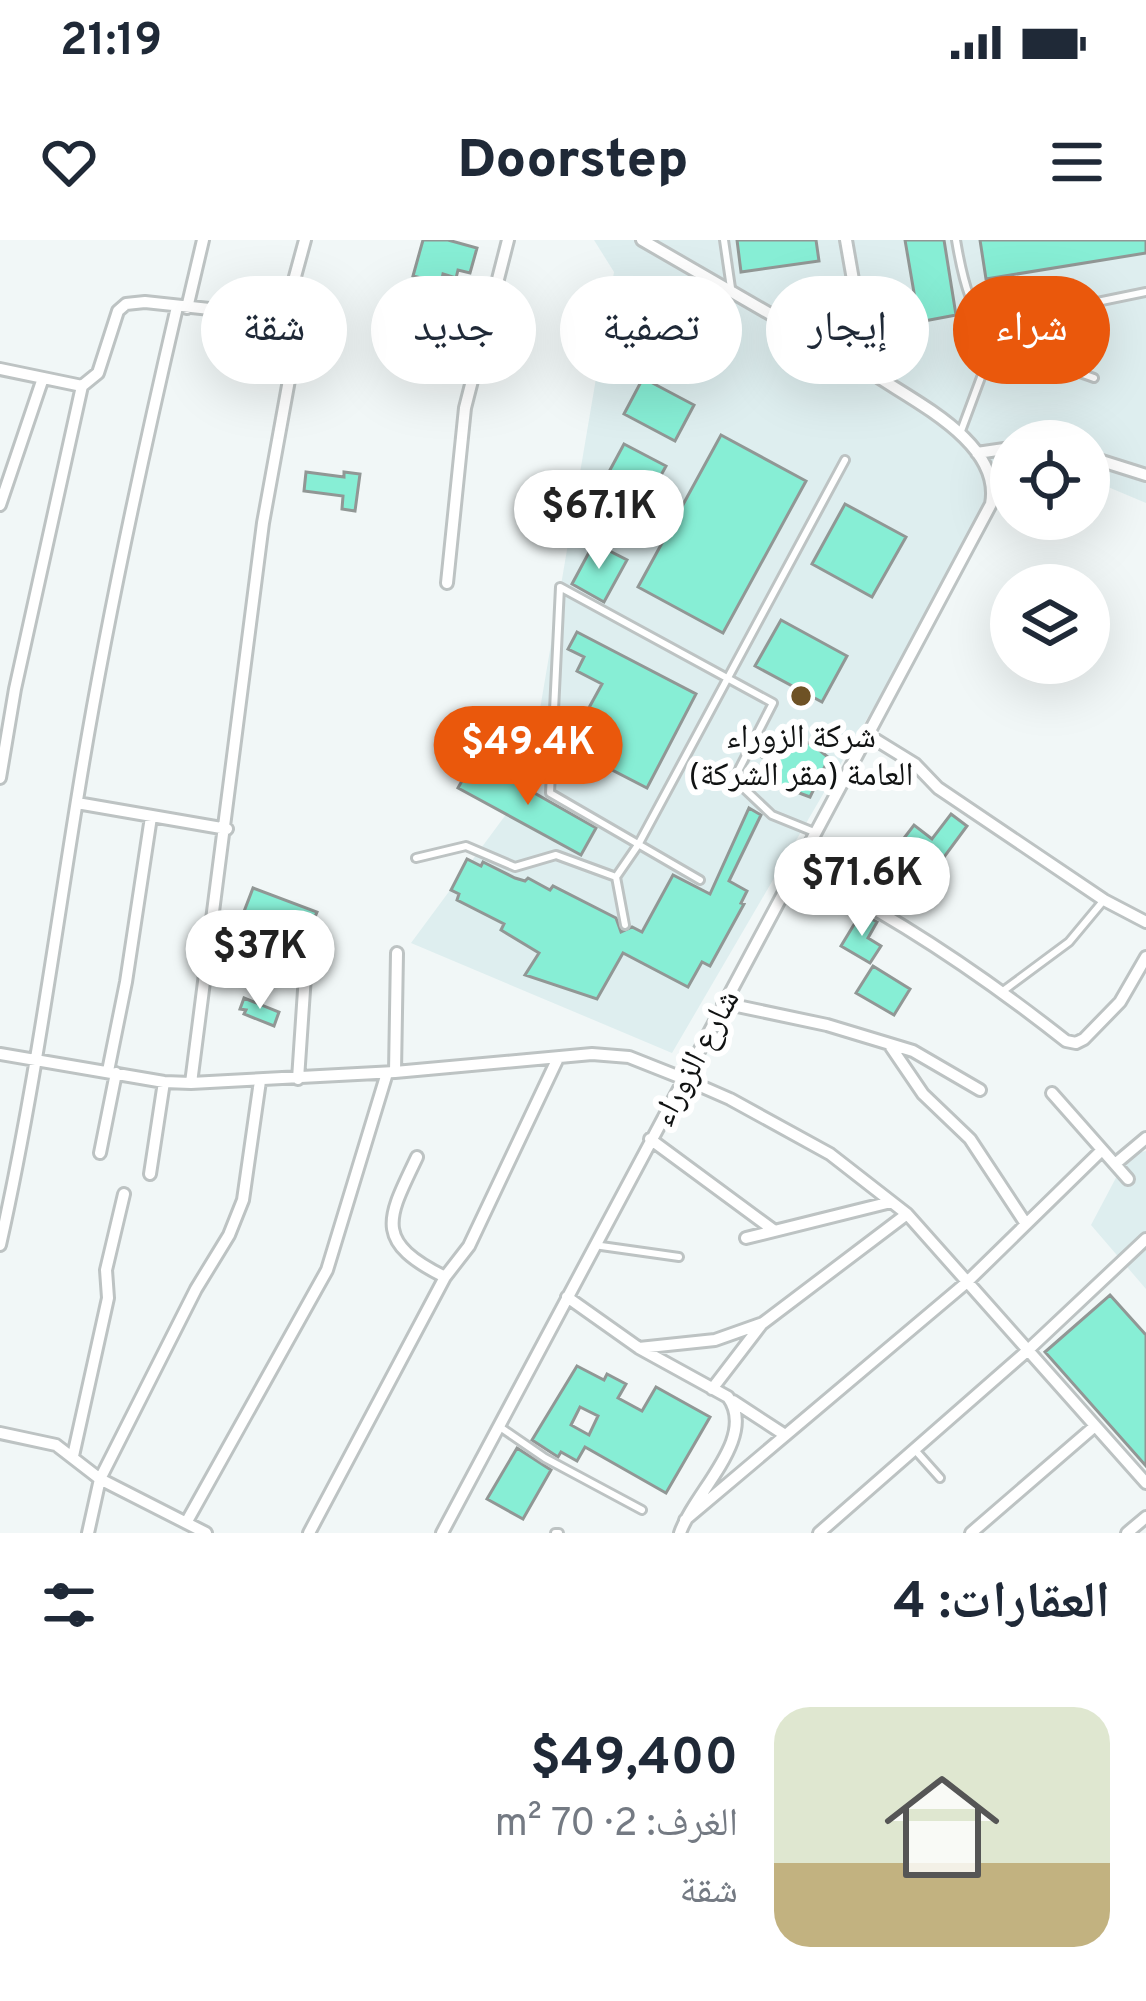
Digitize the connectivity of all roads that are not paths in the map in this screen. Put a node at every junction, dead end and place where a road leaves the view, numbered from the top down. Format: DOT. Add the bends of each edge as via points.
graph roads {
  1 [pos="203,240"];
  2 [pos="304,240"];
  3 [pos="508,240"];
  4 [pos="642,240"];
  5 [pos="724,240"];
  6 [pos="845,240"];
  7 [pos="956,240"];
  8 [pos="295,276"];
  9 [pos="709,276"];
  10 [pos="729,276"];
  11 [pos="851,276"];
  12 [pos="963,276"];
  13 [pos="1146,292"];
  14 [pos="1110,299"];
  15 [pos="182,308"];
  16 [pos="201,310"];
  17 [pos="0,368"];
  18 [pos="44,378"];
  19 [pos="288,384"];
  20 [pos="887,384"];
  21 [pos="979,384"];
  22 [pos="82,386"];
  23 [pos="960,435"];
  24 [pos="990,451"];
  25 [pos="977,453"];
  26 [pos="845,460"];
  27 [pos="1110,464"];
  28 [pos="5,472"];
  29 [pos="1146,475"];
  30 [pos="0,505"];
  31 [pos="447,583"];
  32 [pos="726,679"];
  33 [pos="868,735"];
  34 [pos="0,778"];
  35 [pos="76,803"];
  36 [pos="151,817"];
  37 [pos="227,829"];
  38 [pos="814,832"];
  39 [pos="638,845"];
  40 [pos="416,858"];
  41 [pos="795,867"];
  42 [pos="616,877"];
  43 [pos="700,880"];
  44 [pos="1104,900"];
  45 [pos="1146,922"];
  46 [pos="625,925"];
  47 [pos="307,946"];
  48 [pos="397,953"];
  49 [pos="1146,957"];
  50 [pos="1003,991"];
  51 [pos="723,1003"];
  52 [pos="890,1046"];
  53 [pos="0,1054"];
  54 [pos="558,1058"];
  55 [pos="37,1060"];
  56 [pos="112,1072"];
  57 [pos="391,1072"];
  58 [pos="682,1078"];
  59 [pos="298,1079"];
  60 [pos="260,1081"];
  61 [pos="164,1082"];
  62 [pos="191,1082"];
  63 [pos="980,1090"];
  64 [pos="1052,1094"];
  65 [pos="1146,1138"];
  66 [pos="650,1139"];
  67 [pos="1102,1150"];
  68 [pos="100,1153"];
  69 [pos="418,1157"];
  70 [pos="1115,1165"];
  71 [pos="150,1174"];
  72 [pos="1128,1179"];
  73 [pos="124,1194"];
  74 [pos="892,1202"];
  75 [pos="907,1214"];
  76 [pos="1026,1224"];
  77 [pos="772,1229"];
  78 [pos="746,1238"];
  79 [pos="1146,1238"];
  80 [pos="0,1245"];
  81 [pos="594,1245"];
  82 [pos="679,1257"];
  83 [pos="445,1277"];
  84 [pos="966,1283"];
  85 [pos="566,1297"];
  86 [pos="763,1323"];
  87 [pos="639,1348"];
  88 [pos="1027,1351"];
  89 [pos="712,1389"];
  90 [pos="728,1397"];
  91 [pos="498,1426"];
  92 [pos="1094,1426"];
  93 [pos="0,1433"];
  94 [pos="785,1435"];
  95 [pos="914,1450"];
  96 [pos="73,1456"];
  97 [pos="940,1478"];
  98 [pos="100,1479"];
  99 [pos="1146,1483"];
  100 [pos="642,1510"];
  101 [pos="1146,1517"];
  102 [pos="685,1520"];
  103 [pos="187,1523"];
  104 [pos="88,1533"];
  105 [pos="206,1533"];
  106 [pos="309,1533"];
  107 [pos="442,1533"];
  108 [pos="680,1533"];
  109 [pos="820,1533"];
  110 [pos="970,1533"];
  111 [pos="1127,1533"];
  1 -- 15 [label="street"];
  2 -- 8 [label="street"];
  3 -- 31 [label="street" via="466,408"];
  4 -- 9 [label="street"];
  5 -- 10 [label="lane"];
  6 -- 11 [label="street"];
  7 -- 12 [label="lane"];
  13 -- 14 [label="lane"];
  15 -- 16 [label="street"];
  15 -- 22 [label="street" via="126,304 98,374"];
  15 -- 35 [label="street" via="137,480"];
  17 -- 18 [label="street"];
  18 -- 22 [label="street"];
  18 -- 28 [label="street"];
  19 -- 37 [label="street" via="263,523"];
  20 -- 23 [label="street"];
  21 -- 23 [label="lane"];
  22 -- 34 [label="street"];
  23 -- 25 [label="street"];
  24 -- 25 [label="street"];
  25 -- 33 [label="street, شارع الزوراء" via="990,470 991,504"];
  26 -- 32 [label="lane"];
  27 -- 29 [label="street"];
  28 -- 30 [label="street"];
  32 -- 38 [label="lane" via="773,703 734,779 772,815"];
  32 -- 39 [label="lane"];
  32 -- 39 [label="lane" via="560,587 550,793"];
  33 -- 38 [label="street, شارع الزوراء"];
  33 -- 44 [label="street"];
  35 -- 36 [label="street"];
  35 -- 55 [label="street"];
  36 -- 37 [label="street"];
  36 -- 56 [label="street"];
  37 -- 62 [label="street"];
  38 -- 41 [label="street, شارع الزوراء"];
  39 -- 42 [label="lane"];
  39 -- 43 [label="lane"];
  40 -- 42 [label="lane" via="466,846 515,867 556,855"];
  41 -- 50 [label="street"];
  41 -- 51 [label="street, شارع الزوراء"];
  42 -- 46 [label="lane"];
  44 -- 45 [label="street"];
  44 -- 50 [label="lane" via="1069,943"];
  47 -- 59 [label="street"];
  48 -- 57 [label="street"];
  49 -- 50 [label="street" via="1120,1002 1076,1042"];
  51 -- 52 [label="street"];
  51 -- 58 [label="street, شارع الزوراء"];
  52 -- 63 [label="street" via="914,1051"];
  52 -- 76 [label="street" via="923,1094 970,1138"];
  53 -- 55 [label="street"];
  54 -- 57 [label="street"];
  54 -- 58 [label="street" via="629,1057"];
  54 -- 83 [label="street" via="469,1246"];
  55 -- 56 [label="street"];
  55 -- 80 [label="street"];
  56 -- 61 [label="street"];
  56 -- 68 [label="street"];
  57 -- 59 [label="street"];
  57 -- 103 [label="street" via="327,1270"];
  58 -- 66 [label="street, شارع الزوراء"];
  58 -- 74 [label="street" via="830,1154"];
  59 -- 60 [label="street"];
  60 -- 62 [label="street"];
  60 -- 98 [label="street" via="243,1200 229,1235"];
  61 -- 62 [label="street"];
  61 -- 71 [label="street"];
  64 -- 67 [label="street"];
  65 -- 70 [label="street"];
  66 -- 77 [label="street"];
  66 -- 81 [label="street, شارع الزوراء"];
  67 -- 70 [label="street"];
  67 -- 76 [label="street"];
  69 -- 83 [label="street" via="389,1215 400,1246"];
  70 -- 72 [label="street"];
  73 -- 96 [label="street"];
  74 -- 75 [label="street"];
  74 -- 77 [label="street"];
  75 -- 84 [label="street"];
  75 -- 86 [label="street"];
  76 -- 84 [label="street"];
  77 -- 78 [label="street"];
  79 -- 88 [label="street"];
  81 -- 82 [label="lane"];
  81 -- 85 [label="street, شارع الزوراء"];
  83 -- 106 [label="street"];
  84 -- 88 [label="street"];
  84 -- 94 [label="street"];
  85 -- 87 [label="street"];
  85 -- 91 [label="street, شارع الزوراء"];
  86 -- 87 [label="street" via="715,1340"];
  86 -- 89 [label="street"];
  87 -- 89 [label="street"];
  88 -- 92 [label="street"];
  88 -- 95 [label="street"];
  89 -- 90 [label="street"];
  90 -- 94 [label="street"];
  90 -- 102 [label="street" via="740,1418 734,1439"];
  91 -- 100 [label="lane"];
  91 -- 107 [label="street, شارع الزوراء"];
  92 -- 99 [label="street"];
  92 -- 110 [label="street"];
  93 -- 96 [label="street"];
  94 -- 102 [label="street"];
  95 -- 97 [label="lane"];
  95 -- 109 [label="street"];
  96 -- 98 [label="street"];
  98 -- 103 [label="street"];
  98 -- 104 [label="street"];
  101 -- 111 [label="street"];
  102 -- 108 [label="street"];
  103 -- 105 [label="street"];
}
